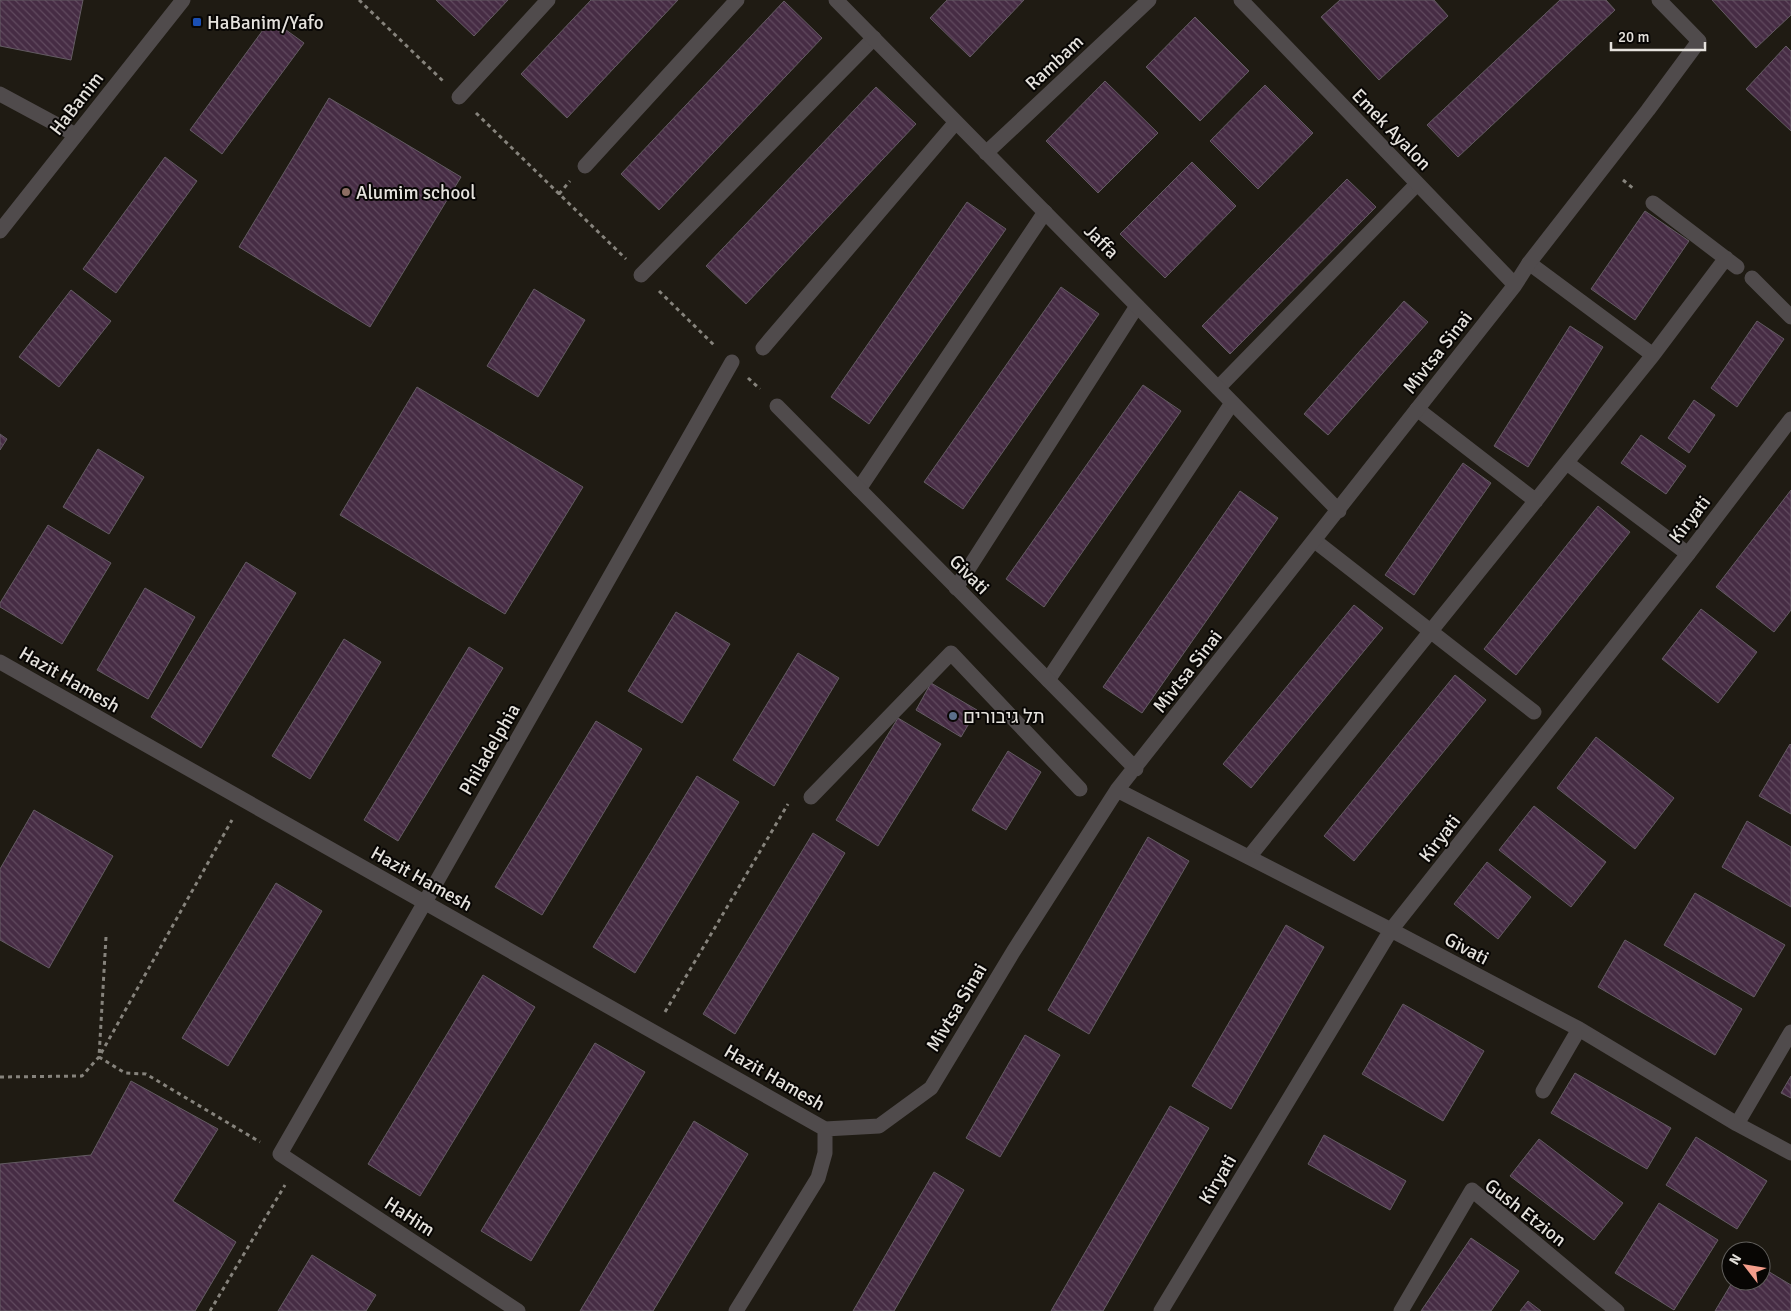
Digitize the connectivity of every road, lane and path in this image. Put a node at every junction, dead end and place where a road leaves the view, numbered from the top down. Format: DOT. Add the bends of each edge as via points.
graph roads {
  1 [pos="183,0"];
  2 [pos="359,0"];
  3 [pos="548,0"];
  4 [pos="737,0"];
  5 [pos="836,0"];
  6 [pos="1150,0"];
  7 [pos="1241,0"];
  8 [pos="1659,0"];
  9 [pos="874,38"];
  10 [pos="0,94"];
  11 [pos="459,96"];
  12 [pos="956,122"];
  13 [pos="76,135"];
  14 [pos="986,153"];
  15 [pos="585,166"];
  16 [pos="1605,166"];
  17 [pos="1417,184"];
  18 [pos="1653,203"];
  19 [pos="1045,212"];
  20 [pos="0,231"];
  21 [pos="1529,263"];
  22 [pos="642,274"];
  23 [pos="1752,278"];
  24 [pos="1515,285"];
  25 [pos="1137,306"];
  26 [pos="1791,317"];
  27 [pos="763,348"];
  28 [pos="1653,355"];
  29 [pos="732,362"];
  30 [pos="1218,388"];
  31 [pos="1232,402"];
  32 [pos="777,406"];
  33 [pos="1417,409"];
  34 [pos="1791,419"];
  35 [pos="1567,463"];
  36 [pos="860,489"];
  37 [pos="1536,501"];
  38 [pos="1339,511"];
  39 [pos="1315,541"];
  40 [pos="1688,554"];
  41 [pos="956,588"];
  42 [pos="1432,631"];
  43 [pos="0,662"];
  44 [pos="1048,680"];
  45 [pos="1534,712"];
  46 [pos="1136,769"];
  47 [pos="1080,789"];
  48 [pos="1118,790"];
  49 [pos="811,797"];
  50 [pos="243,801"];
  51 [pos="1249,857"];
  52 [pos="425,902"];
  53 [pos="1391,930"];
  54 [pos="106,937"];
  55 [pos="1579,1029"];
  56 [pos="654,1032"];
  57 [pos="1791,1032"];
  58 [pos="99,1056"];
  59 [pos="0,1077"];
  60 [pos="1543,1092"];
  61 [pos="1737,1124"];
  62 [pos="825,1129"];
  63 [pos="1791,1153"];
  64 [pos="280,1154"];
  65 [pos="297,1165"];
  66 [pos="210,1311"];
  67 [pos="518,1311"];
  68 [pos="736,1311"];
  69 [pos="1161,1311"];
  70 [pos="1400,1311"];
  71 [pos="1617,1311"];
  1 -- 13 [label="street, HaBanim"];
  2 -- 11 [label="path"];
  3 -- 11 [label="street"];
  4 -- 15 [label="street"];
  5 -- 9 [label="street, Jaffa"];
  6 -- 14 [label="street, Rambam"];
  7 -- 17 [label="street, Emek Ayalon"];
  8 -- 16 [label="street, Mivtsa Sinai" via="1699,41"];
  9 -- 12 [label="street, Jaffa"];
  9 -- 22 [label="street"];
  10 -- 13 [label="street"];
  11 -- 22 [label="path"];
  12 -- 14 [label="street, Jaffa"];
  12 -- 27 [label="street"];
  13 -- 20 [label="street, HaBanim"];
  14 -- 19 [label="street, Jaffa"];
  16 -- 18 [label="path"];
  16 -- 21 [label="street, Mivtsa Sinai"];
  17 -- 24 [label="street, Emek Ayalon"];
  17 -- 30 [label="street"];
  18 -- 28 [label="street" via="1731,262"];
  19 -- 25 [label="street, Jaffa"];
  19 -- 36 [label="street"];
  21 -- 24 [label="street, Mivtsa Sinai"];
  21 -- 28 [label="street"];
  22 -- 29 [label="path"];
  23 -- 26 [label="street"];
  24 -- 33 [label="street, Mivtsa Sinai"];
  25 -- 30 [label="street, Jaffa"];
  25 -- 41 [label="street"];
  28 -- 35 [label="street"];
  29 -- 32 [label="path"];
  29 -- 52 [label="street, Philadelphia"];
  30 -- 31 [label="street, Jaffa"];
  31 -- 38 [label="street, Jaffa"];
  31 -- 44 [label="street"];
  32 -- 36 [label="street, Givati"];
  33 -- 37 [label="street"];
  33 -- 38 [label="street, Mivtsa Sinai"];
  34 -- 40 [label="street, Kiryati"];
  35 -- 37 [label="street"];
  35 -- 40 [label="street"];
  36 -- 41 [label="street, Givati"];
  37 -- 42 [label="street"];
  38 -- 39 [label="street, Mivtsa Sinai"];
  39 -- 42 [label="street"];
  39 -- 46 [label="street, Mivtsa Sinai"];
  40 -- 53 [label="street, Kiryati"];
  41 -- 44 [label="street, Givati"];
  42 -- 45 [label="street"];
  42 -- 51 [label="street"];
  43 -- 50 [label="street, Hazit Hamesh"];
  44 -- 46 [label="street, Givati"];
  46 -- 48 [label="street, Mivtsa Sinai"];
  47 -- 49 [label="street" via="951,653"];
  48 -- 51 [label="street, Givati"];
  48 -- 62 [label="street, Mivtsa Sinai" via="1013,952 931,1088 879,1126"];
  49 -- 56 [label="path" via="798,788"];
  50 -- 52 [label="street, Hazit Hamesh"];
  50 -- 58 [label="path"];
  51 -- 53 [label="street, Givati"];
  52 -- 56 [label="street, Hazit Hamesh"];
  52 -- 64 [label="street, Philadelphia"];
  53 -- 55 [label="street, Givati"];
  53 -- 69 [label="street, Kiryati"];
  54 -- 58 [label="path"];
  55 -- 60 [label="street"];
  55 -- 61 [label="street, Givati"];
  56 -- 62 [label="street, Hazit Hamesh"];
  57 -- 61 [label="street"];
  58 -- 59 [label="path" via="82,1076"];
  58 -- 64 [label="path" via="126,1073 146,1074"];
  61 -- 63 [label="street, Givati"];
  62 -- 68 [label="street" via="825,1153 818,1178"];
  64 -- 65 [label="street, HaHim"];
  65 -- 66 [label="path"];
  65 -- 67 [label="street, HaHim"];
  70 -- 71 [label="street, Gush Etzion" via="1472,1190"];
}
